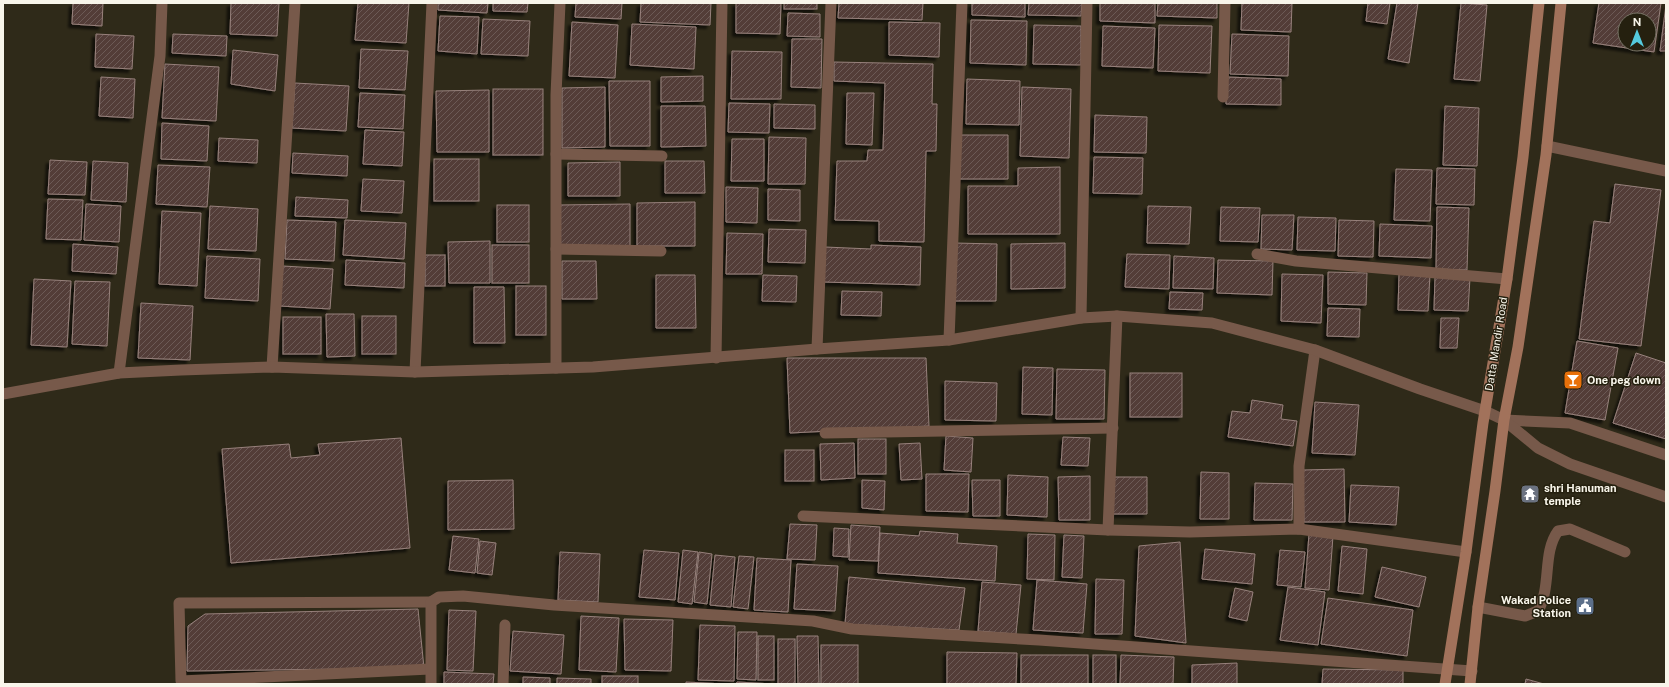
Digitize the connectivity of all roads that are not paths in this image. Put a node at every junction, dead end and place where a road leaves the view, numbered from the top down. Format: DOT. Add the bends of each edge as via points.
graph roads {
  1 [pos="162,3"];
  2 [pos="295,3"];
  3 [pos="432,3"];
  4 [pos="560,3"];
  5 [pos="722,3"];
  6 [pos="831,3"];
  7 [pos="962,3"];
  8 [pos="1087,3"];
  9 [pos="1225,3"];
  10 [pos="1539,3"];
  11 [pos="1561,3"];
  12 [pos="1223,97"];
  13 [pos="1547,146"];
  14 [pos="556,154"];
  15 [pos="662,156"];
  16 [pos="1666,171"];
  17 [pos="556,249"];
  18 [pos="661,251"];
  19 [pos="1256,254"];
  20 [pos="1507,279"];
  21 [pos="1117,316"];
  22 [pos="1081,318"];
  23 [pos="949,340"];
  24 [pos="817,349"];
  25 [pos="1315,350"];
  26 [pos="716,358"];
  27 [pos="272,367"];
  28 [pos="556,368"];
  29 [pos="415,372"];
  30 [pos="119,373"];
  31 [pos="3,394"];
  32 [pos="1485,411"];
  33 [pos="1504,420"];
  34 [pos="1113,428"];
  35 [pos="825,433"];
  36 [pos="1666,455"];
  37 [pos="1666,497"];
  38 [pos="803,516"];
  39 [pos="1108,530"];
  40 [pos="1299,530"];
  41 [pos="1466,552"];
  42 [pos="1625,552"];
  43 [pos="431,602"];
  44 [pos="1478,608"];
  45 [pos="505,625"];
  46 [pos="430,669"];
  47 [pos="1448,670"];
  48 [pos="1472,671"];
  49 [pos="430,684"];
  50 [pos="503,684"];
  51 [pos="1445,684"];
  52 [pos="1470,684"];
  1 -- 30 [label="street" via="160,56"];
  2 -- 27 [label="street"];
  3 -- 29 [label="street"];
  4 -- 14 [label="street"];
  5 -- 26 [label="street"];
  6 -- 24 [label="street"];
  7 -- 23 [label="street"];
  8 -- 22 [label="street"];
  9 -- 12 [label="street"];
  10 -- 20 [label="main road, Datta Mandir Road"];
  11 -- 13 [label="main road, Datta Mandir Road"];
  13 -- 16 [label="street"];
  13 -- 33 [label="main road, Datta Mandir Road" via="1518,347"];
  14 -- 15 [label="street"];
  14 -- 17 [label="street"];
  17 -- 18 [label="street"];
  17 -- 28 [label="street"];
  19 -- 20 [label="street" via="1296,261"];
  20 -- 32 [label="main road, Datta Mandir Road"];
  21 -- 22 [label="street"];
  21 -- 25 [label="street" via="1212,323"];
  21 -- 34 [label="street"];
  22 -- 23 [label="street"];
  23 -- 24 [label="street"];
  24 -- 26 [label="street"];
  25 -- 32 [label="street"];
  25 -- 40 [label="street" via="1299,466"];
  26 -- 28 [label="street"];
  27 -- 29 [label="street"];
  27 -- 30 [label="street"];
  28 -- 29 [label="street"];
  30 -- 31 [label="street"];
  32 -- 33 [label="street"];
  32 -- 41 [label="main road, Datta Mandir Road"];
  33 -- 36 [label="street" via="1570,423"];
  33 -- 37 [label="street" via="1538,448 1570,464"];
  33 -- 44 [label="main road, Datta Mandir Road"];
  34 -- 35 [label="street"];
  34 -- 39 [label="street"];
  38 -- 39 [label="street"];
  39 -- 40 [label="street"];
  40 -- 41 [label="street"];
  41 -- 47 [label="main road, Datta Mandir Road"];
  42 -- 44 [label="street" via="1570,529 1558,531 1552,540 1544,601 1538,611 1525,616"];
  43 -- 46 [label="street"];
  43 -- 46 [label="street" via="179,603 181,681"];
  43 -- 47 [label="street" via="439,597 463,596 554,605 813,621 852,629"];
  44 -- 48 [label="main road, Datta Mandir Road"];
  45 -- 50 [label="street"];
  46 -- 49 [label="street"];
  47 -- 48 [label="street"];
  47 -- 51 [label="main road, Datta Mandir Road"];
  48 -- 52 [label="main road, Datta Mandir Road"];
}
